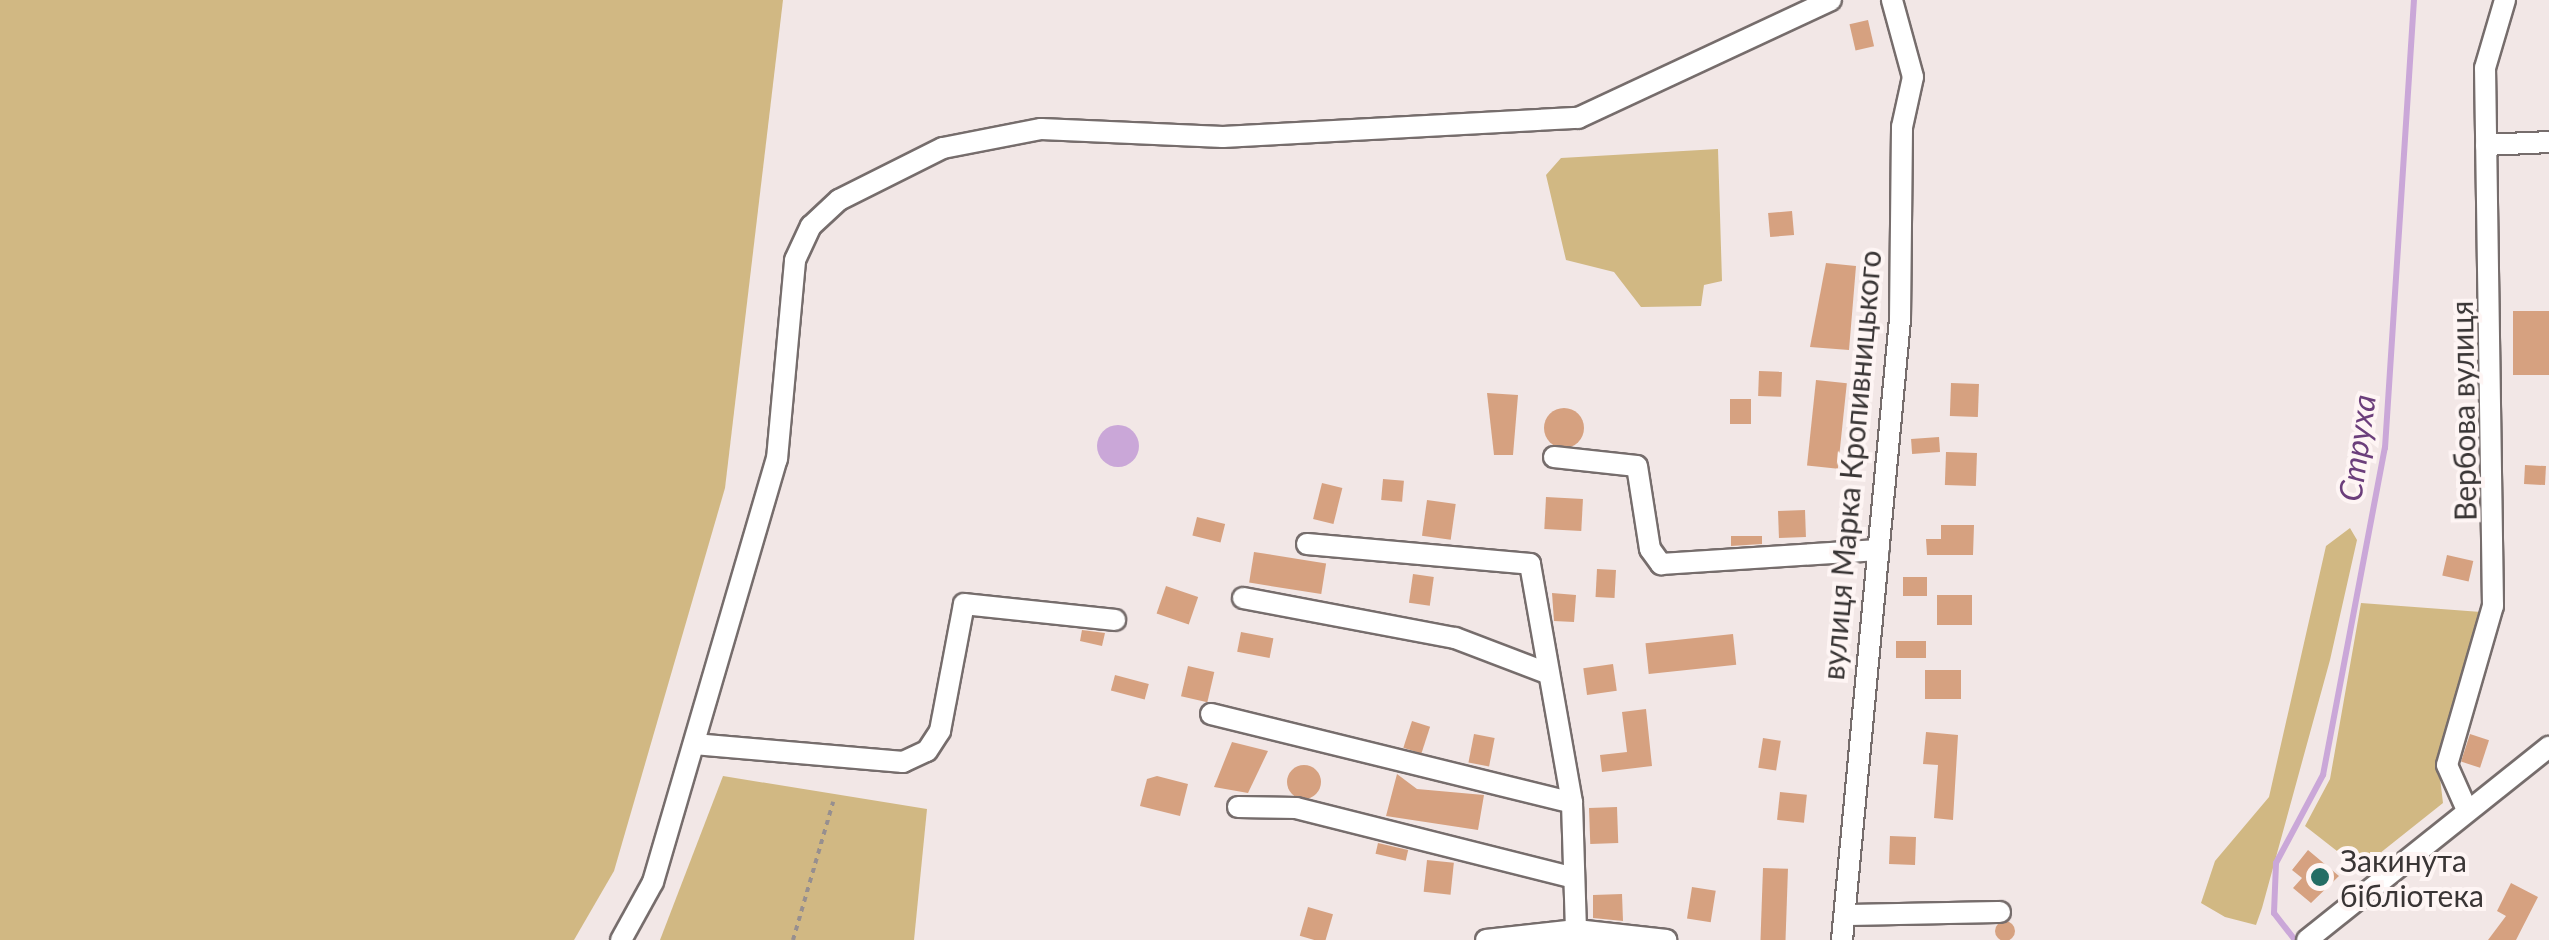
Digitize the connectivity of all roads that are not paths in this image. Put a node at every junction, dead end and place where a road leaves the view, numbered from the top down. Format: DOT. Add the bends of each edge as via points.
graph roads {
  1 [pos="1830,0"];
  2 [pos="1892,0"];
  3 [pos="2505,0"];
  4 [pos="2549,142"];
  5 [pos="2486,144"];
  6 [pos="1554,457"];
  7 [pos="1307,544"];
  8 [pos="1879,550"];
  9 [pos="1243,598"];
  10 [pos="1116,620"];
  11 [pos="1544,672"];
  12 [pos="1211,714"];
  13 [pos="694,744"];
  14 [pos="2549,747"];
  15 [pos="1572,803"];
  16 [pos="1238,807"];
  17 [pos="2467,810"];
  18 [pos="1570,877"];
  19 [pos="2000,912"];
  20 [pos="1847,916"];
  21 [pos="1576,930"];
  22 [pos="2310,938"];
  23 [pos="621,940"];
  24 [pos="1486,940"];
  25 [pos="1666,940"];
  26 [pos="1842,940"];
  1 -- 13 [label="street" via="1578,118 1223,137 1041,129 943,148 840,200 811,226 795,260 777,460"];
  2 -- 8 [label="street, вулиця Марка Кропивницького" via="1913,77 1902,127 1900,320"];
  3 -- 5 [label="street, Вербова вулиця" via="2485,68"];
  4 -- 5 [label="street"];
  5 -- 17 [label="street, Вербова вулиця" via="2496,556 2492,606 2447,766"];
  6 -- 8 [label="street" via="1637,466 1650,549 1661,564"];
  7 -- 11 [label="street" via="1521,560 1535,572"];
  8 -- 20 [label="street, вулиця Марка Кропивницького"];
  9 -- 11 [label="street" via="1454,638"];
  10 -- 13 [label="street" via="964,604 940,731 927,751 903,762"];
  11 -- 15 [label="street"];
  12 -- 15 [label="street"];
  13 -- 23 [label="street" via="653,882"];
  14 -- 17 [label="street"];
  15 -- 18 [label="street"];
  16 -- 18 [label="street" via="1296,808"];
  17 -- 22 [label="street"];
  18 -- 21 [label="street"];
  19 -- 20 [label="street"];
  20 -- 26 [label="street, вулиця Марка Кропивницького"];
  21 -- 24 [label="street"];
  21 -- 25 [label="street"];
}
